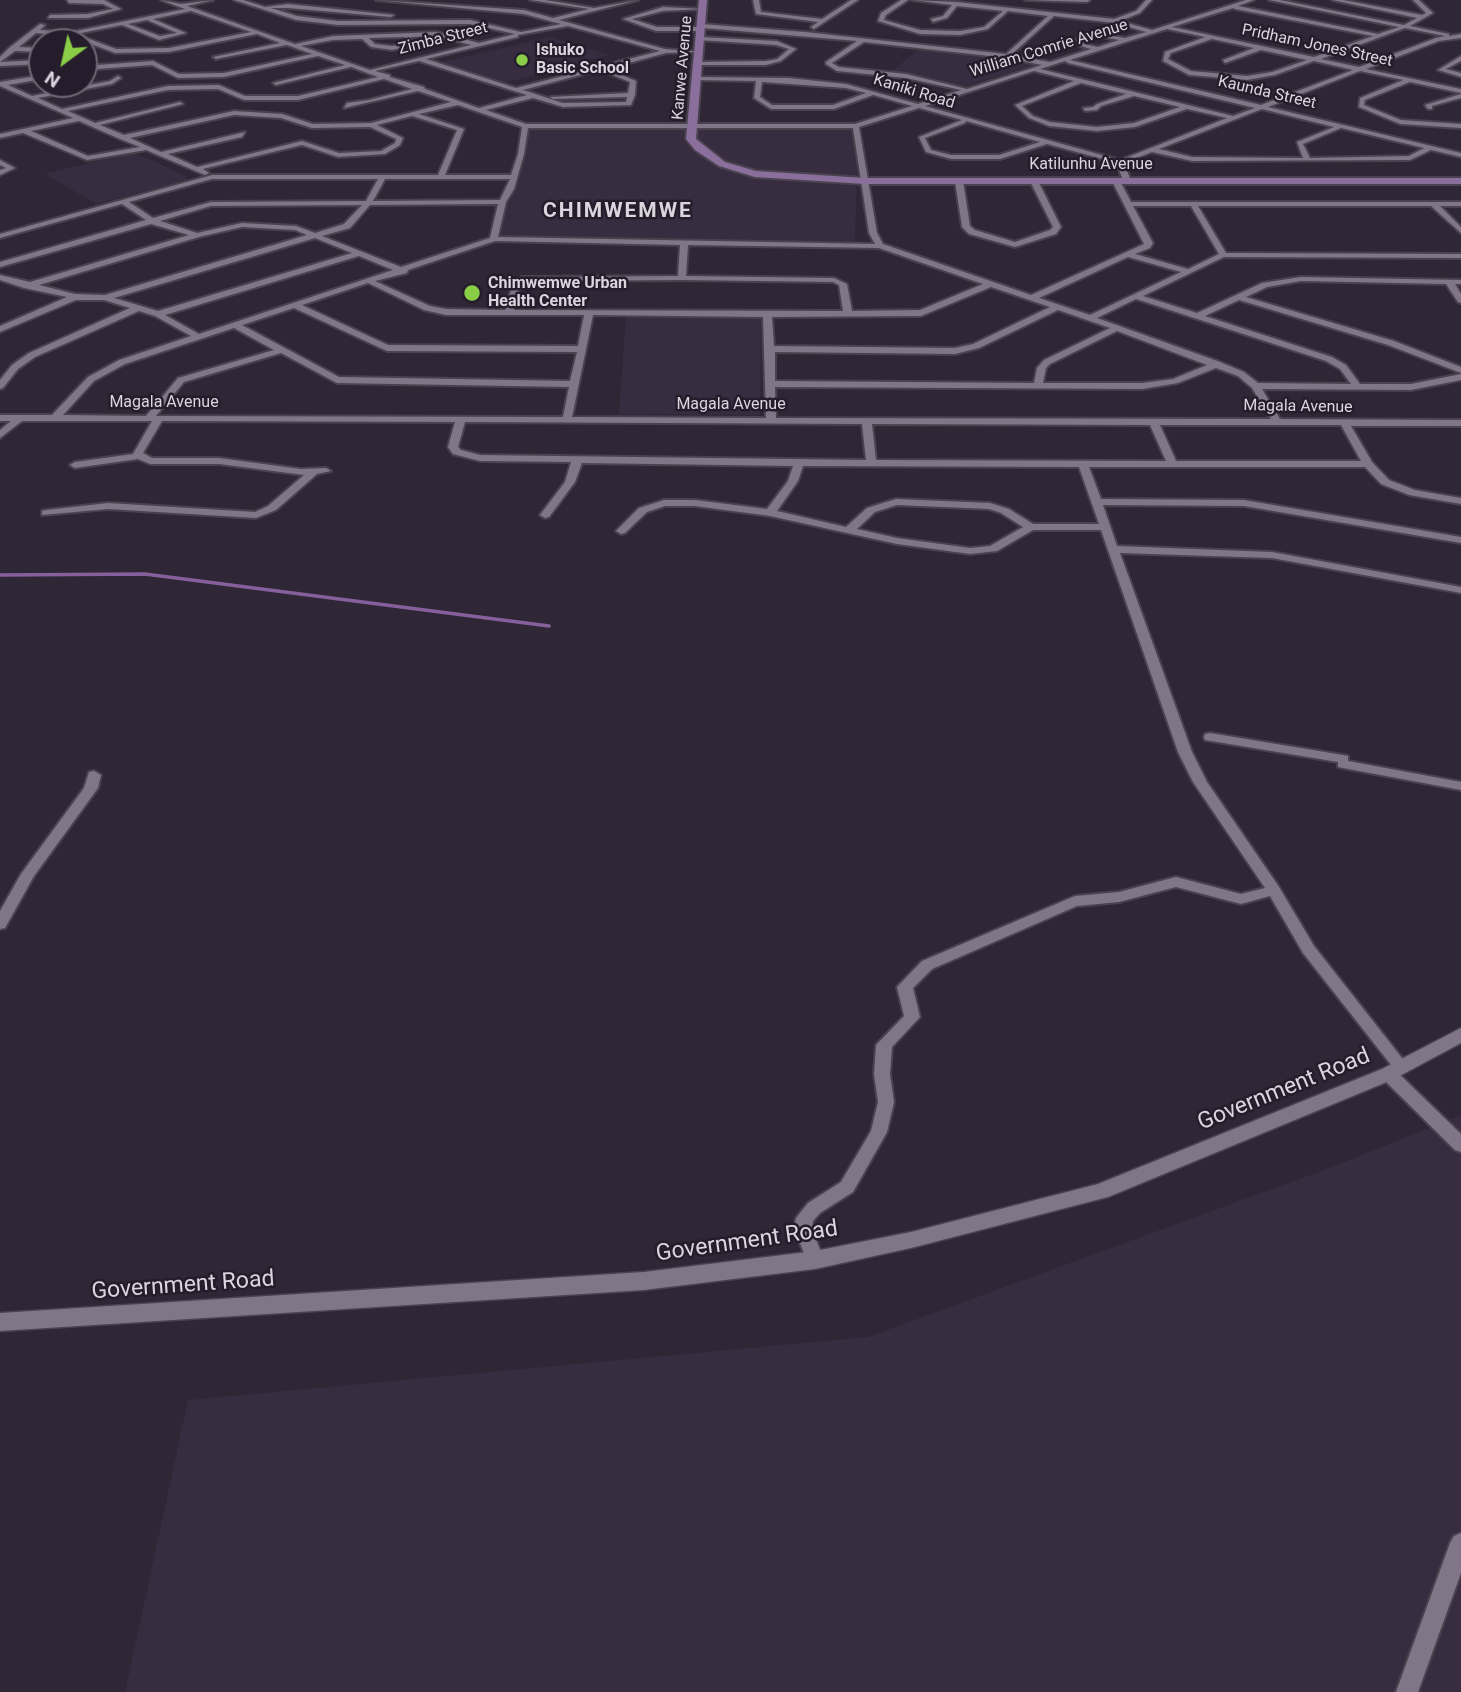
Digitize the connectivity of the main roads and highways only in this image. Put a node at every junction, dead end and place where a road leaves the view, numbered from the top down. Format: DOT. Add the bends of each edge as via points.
graph roads {
  1 [pos="703,4"];
  2 [pos="722,164"];
  3 [pos="1461,181"];
  1 -- 2 [label="main road, Kanwe Avenue" via="691,126 694,144"];
  2 -- 3 [label="main road, Katilunhu Avenue" via="770,176 865,181"];
}
